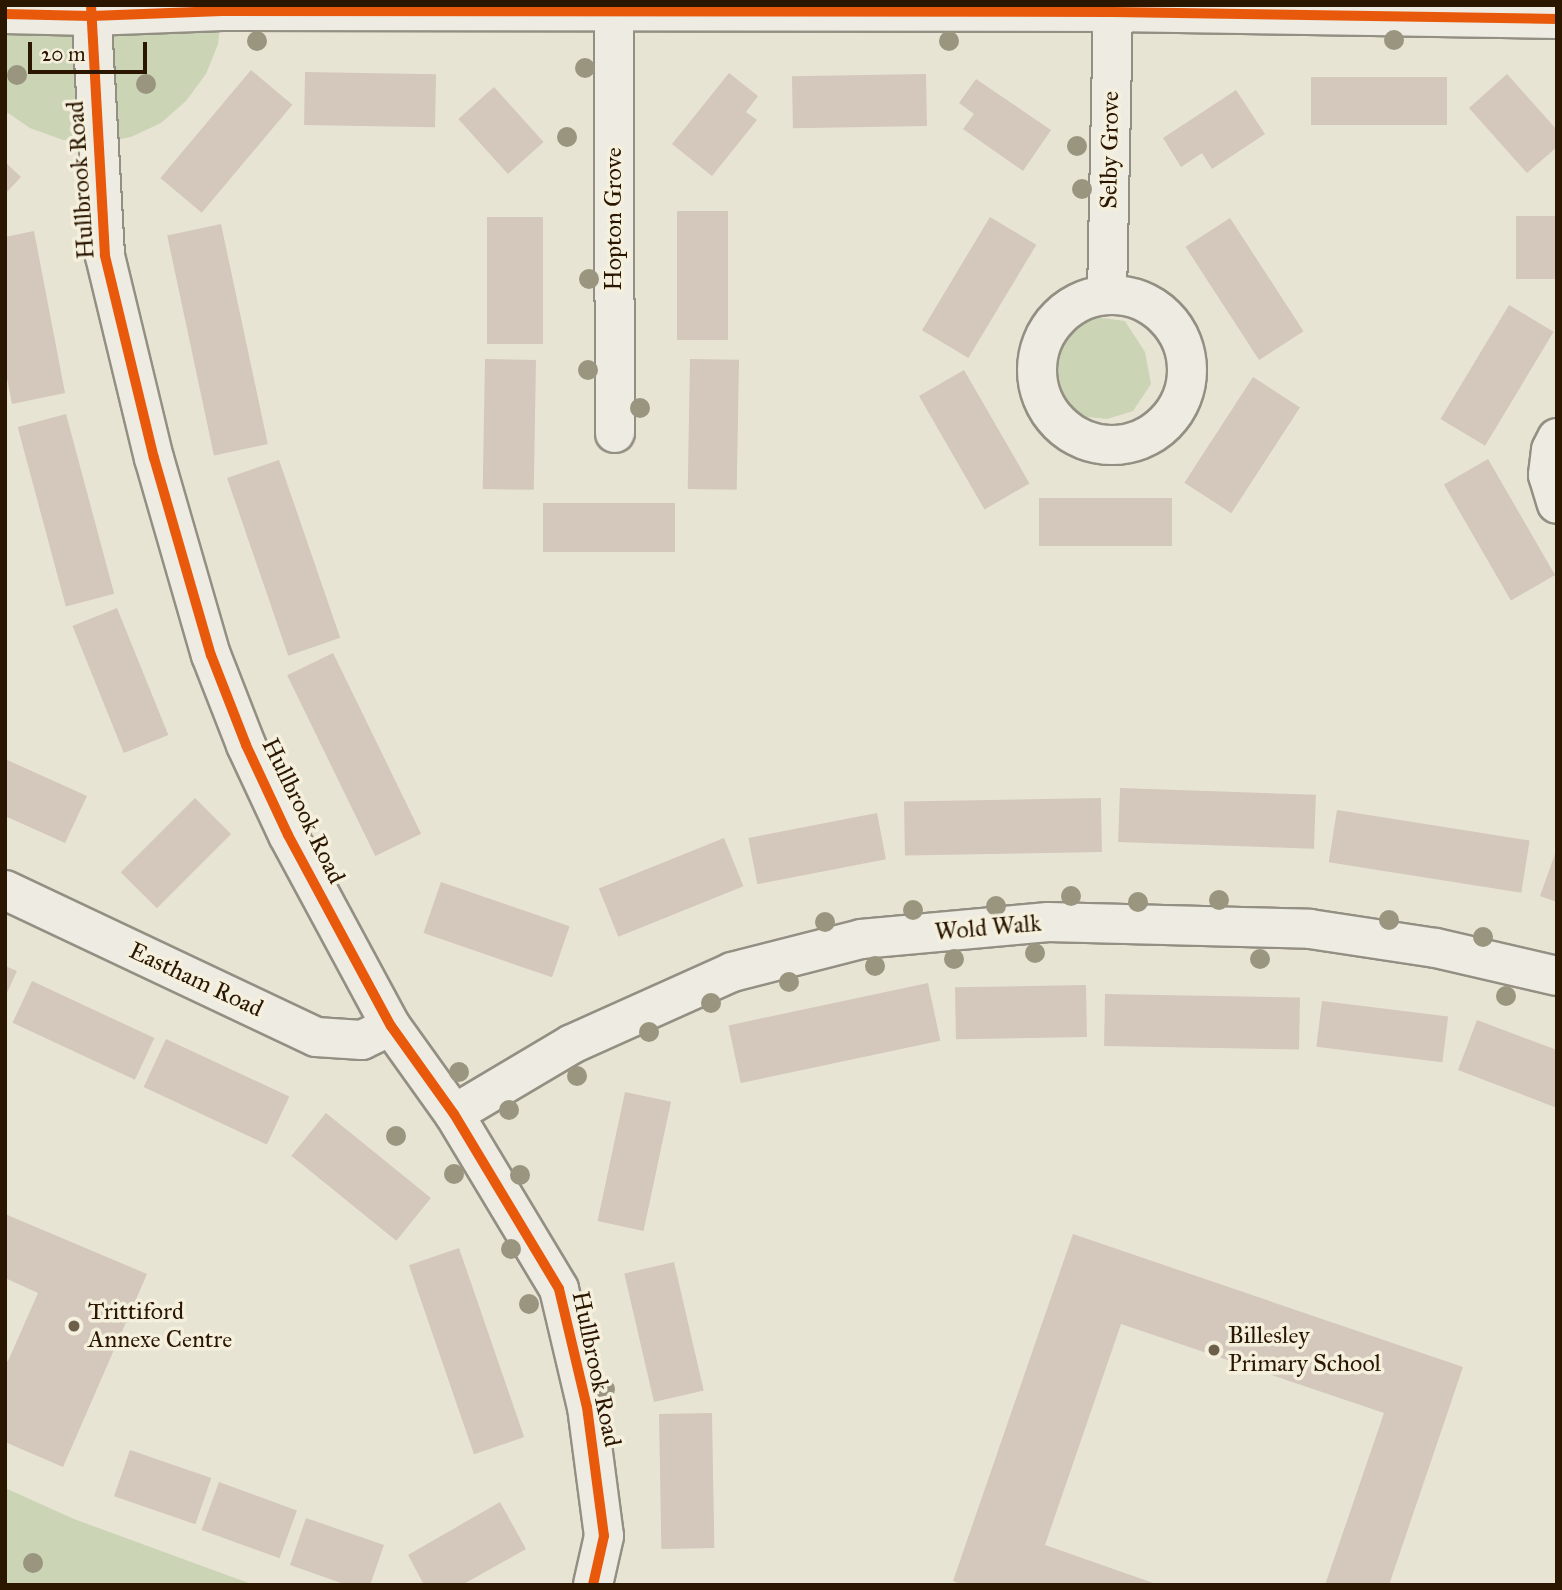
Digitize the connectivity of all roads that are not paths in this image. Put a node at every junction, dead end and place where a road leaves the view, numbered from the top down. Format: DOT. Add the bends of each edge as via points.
graph roads {
  1 [pos="614,9"];
  2 [pos="1113,9"];
  3 [pos="91,10"];
  4 [pos="5,14"];
  5 [pos="1557,19"];
  6 [pos="1107,295"];
  7 [pos="615,433"];
  8 [pos="1557,438"];
  9 [pos="1557,503"];
  10 [pos="5,890"];
  11 [pos="1557,976"];
  12 [pos="391,1026"];
  13 [pos="453,1114"];
  14 [pos="593,1585"];
  1 -- 2 [label="street"];
  1 -- 3 [label="street"];
  1 -- 7 [label="street, Hopton Grove"];
  2 -- 5 [label="street"];
  2 -- 6 [label="street, Selby Grove"];
  3 -- 4 [label="street"];
  3 -- 12 [label="street, Hullbrook Road" via="105,256 154,458 211,654 288,835"];
  8 -- 9 [label="street" via="1548,475"];
  10 -- 12 [label="street, Eastham Road" via="316,1037 362,1040"];
  11 -- 13 [label="street, Wold Walk" via="1436,948 1310,929 1048,922 862,939 732,972 572,1044"];
  12 -- 13 [label="street, Hullbrook Road"];
  13 -- 14 [label="street, Hullbrook Road" via="559,1289 587,1407 604,1536"];
}
